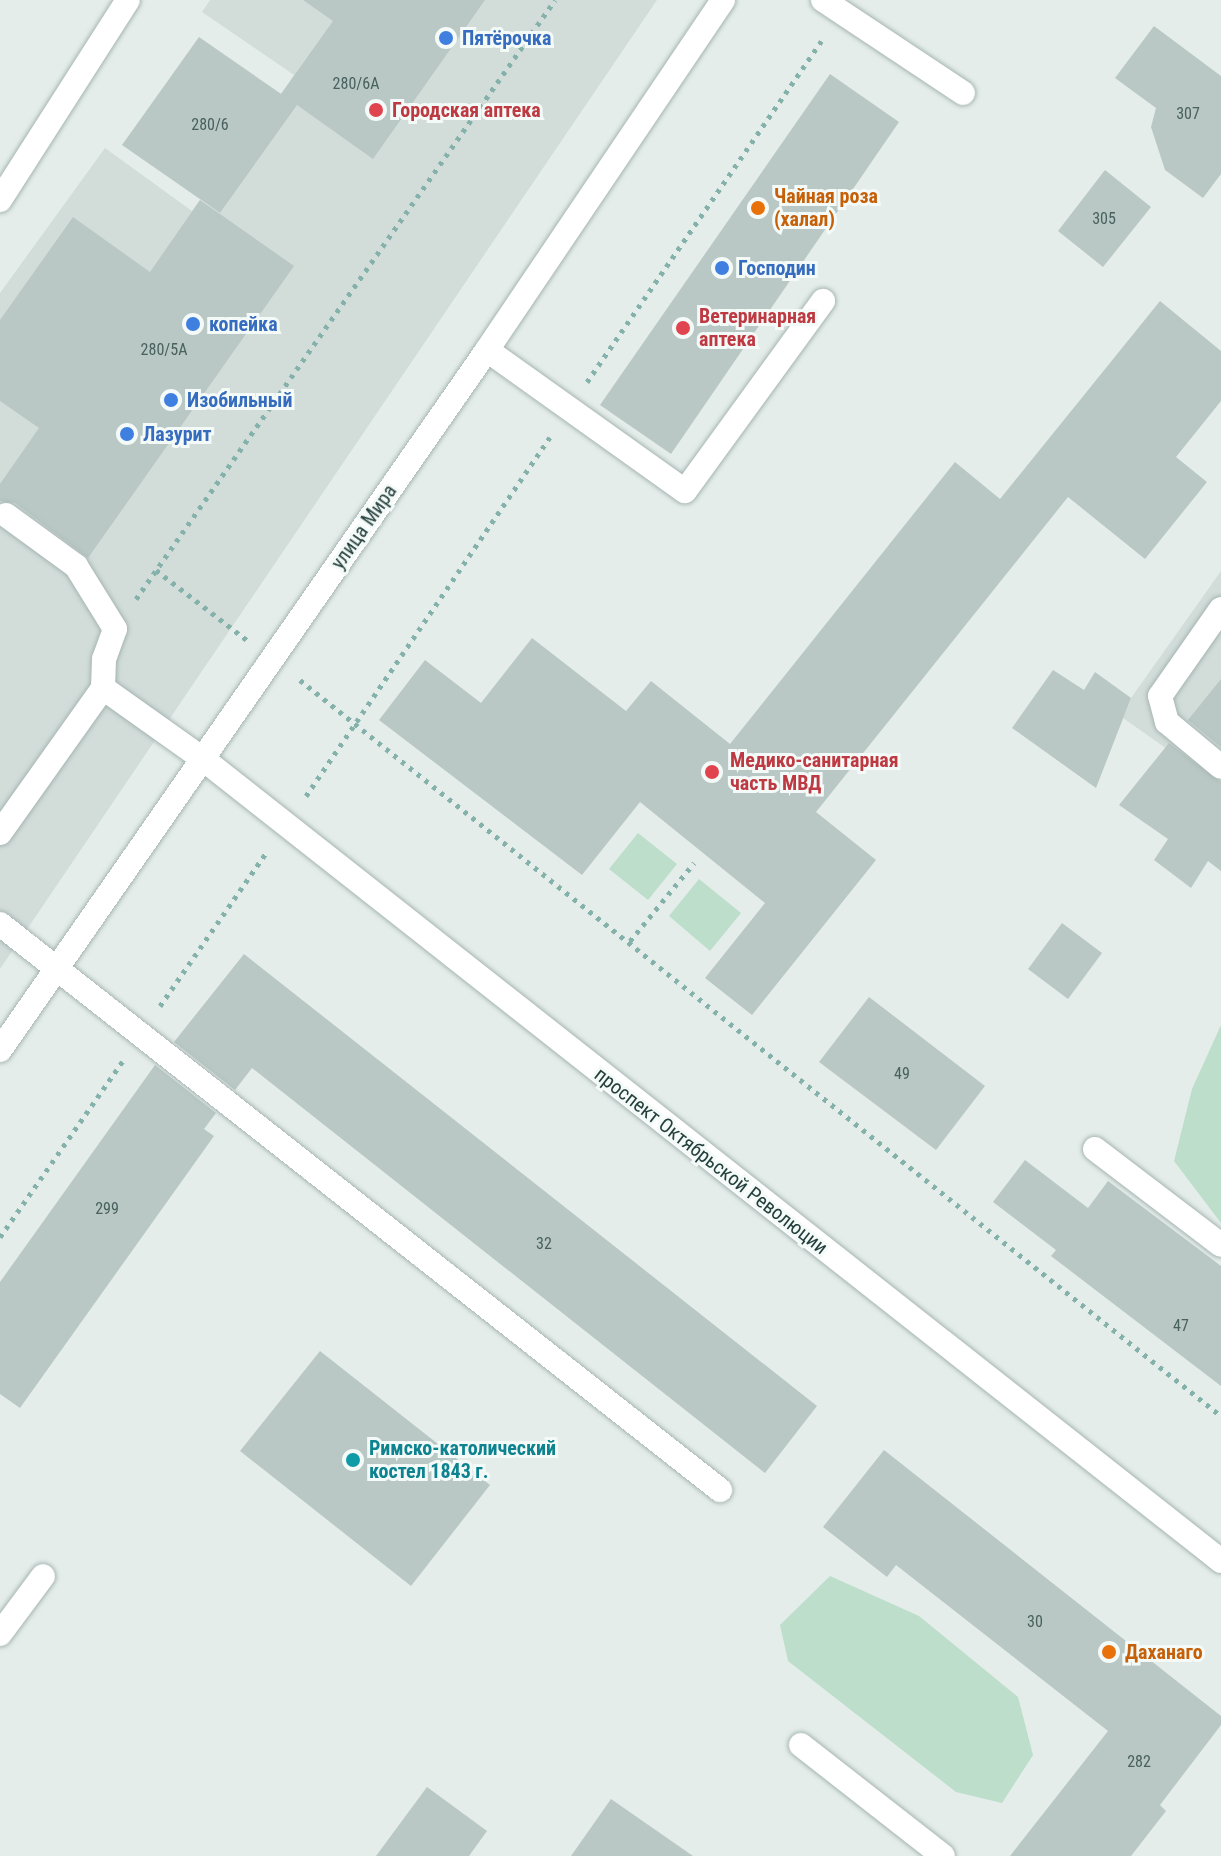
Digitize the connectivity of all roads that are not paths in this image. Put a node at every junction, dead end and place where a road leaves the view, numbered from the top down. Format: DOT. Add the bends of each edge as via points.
graph roads {
  1 [pos="128,0"];
  2 [pos="723,0"];
  3 [pos="832,6"];
  4 [pos="963,93"];
  5 [pos="0,200"];
  6 [pos="823,301"];
  7 [pos="487,350"];
  8 [pos="6,515"];
  9 [pos="1221,609"];
  10 [pos="103,688"];
  11 [pos="203,759"];
  12 [pos="1221,767"];
  13 [pos="0,833"];
  14 [pos="0,924"];
  15 [pos="55,971"];
  16 [pos="0,1050"];
  17 [pos="1095,1149"];
  18 [pos="1221,1245"];
  19 [pos="720,1490"];
  20 [pos="1221,1561"];
  21 [pos="43,1576"];
  22 [pos="0,1634"];
  23 [pos="801,1745"];
  24 [pos="943,1856"];
  1 -- 5 [label="street"];
  2 -- 7 [label="street, улица Мира"];
  3 -- 4 [label="street"];
  6 -- 7 [label="street" via="685,491"];
  7 -- 11 [label="street, улица Мира"];
  8 -- 10 [label="street" via="76,566 115,629 104,659"];
  9 -- 12 [label="street" via="1160,696 1167,722"];
  10 -- 11 [label="street, проспект Октябрьской Революции"];
  10 -- 13 [label="street"];
  11 -- 15 [label="street, улица Мира"];
  11 -- 20 [label="street, проспект Октябрьской Революции"];
  14 -- 15 [label="street"];
  15 -- 16 [label="street, улица Мира"];
  15 -- 19 [label="street"];
  17 -- 18 [label="street"];
  21 -- 22 [label="street"];
  23 -- 24 [label="street"];
}
